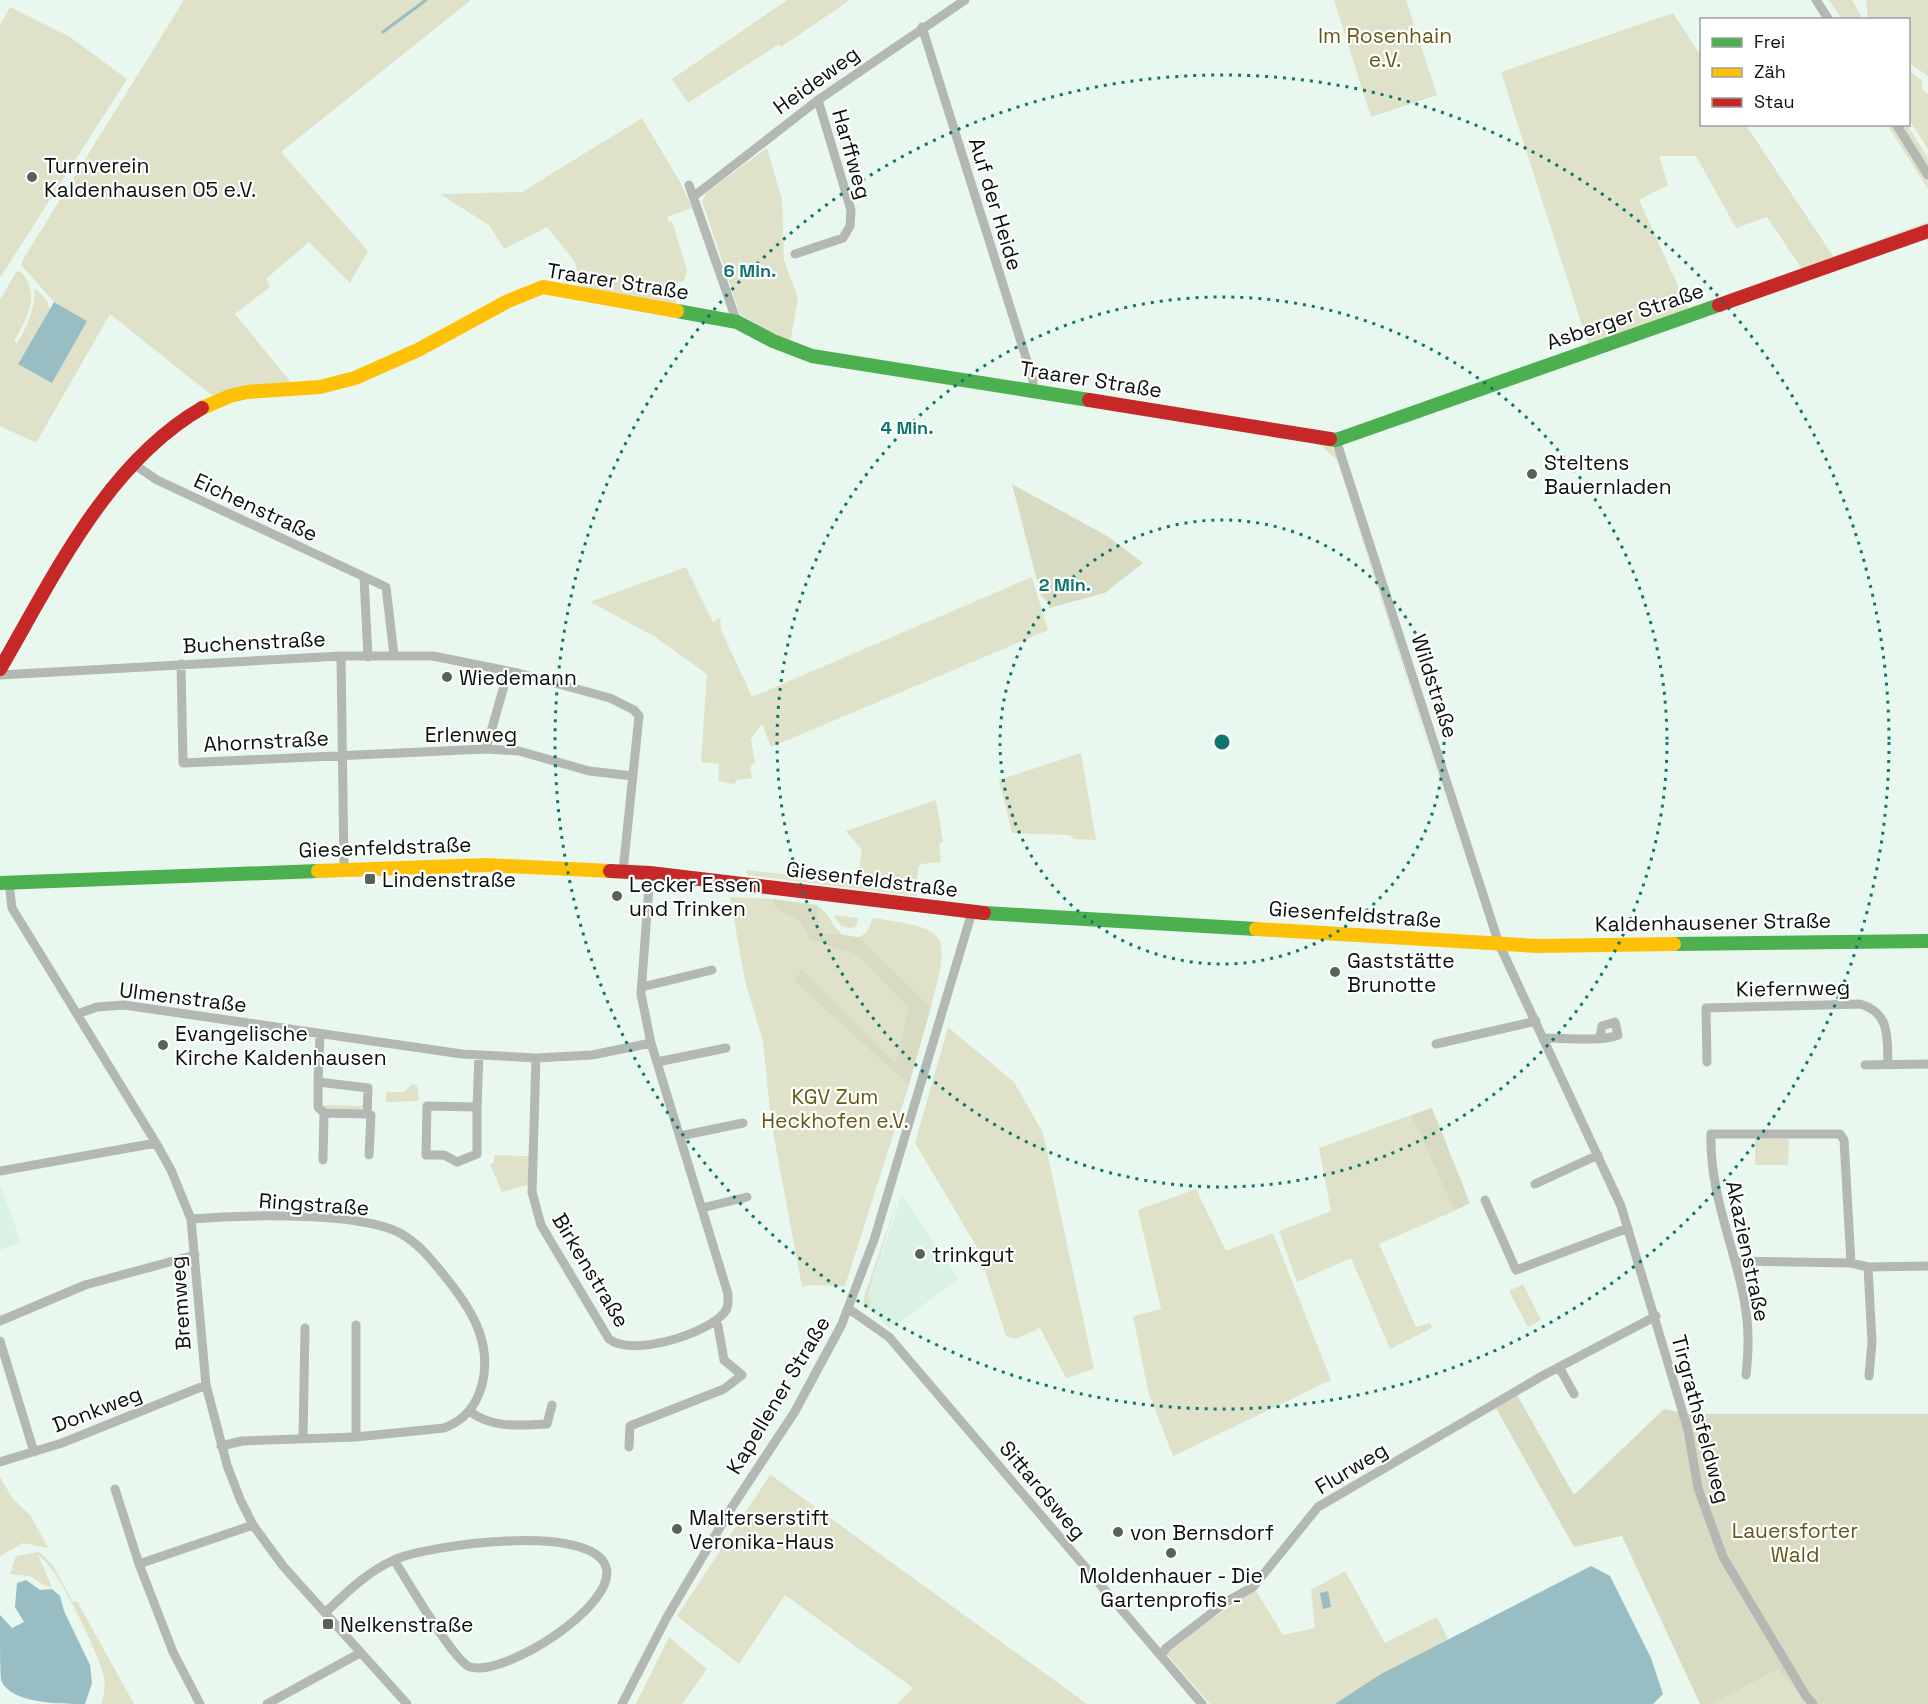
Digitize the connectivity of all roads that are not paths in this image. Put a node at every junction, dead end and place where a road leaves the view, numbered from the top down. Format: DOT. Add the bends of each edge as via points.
graph roads {
  1 [pos="965,0"];
  2 [pos="1816,0"];
  3 [pos="1827,18"];
  4 [pos="922,27"];
  5 [pos="818,100"];
  6 [pos="1897,126"];
  7 [pos="1928,175"];
  8 [pos="689,185"];
  9 [pos="693,196"];
  10 [pos="1928,231"];
  11 [pos="795,254"];
  12 [pos="737,322"];
  13 [pos="1033,392"];
  14 [pos="1336,440"];
  15 [pos="135,465"];
  16 [pos="364,578"];
  17 [pos="394,655"];
  18 [pos="340,656"];
  19 [pos="368,657"];
  20 [pos="181,664"];
  21 [pos="0,669"];
  22 [pos="508,672"];
  23 [pos="0,675"];
  24 [pos="486,749"];
  25 [pos="342,755"];
  26 [pos="633,776"];
  27 [pos="344,868"];
  28 [pos="623,871"];
  29 [pos="650,873"];
  30 [pos="5,883"];
  31 [pos="972,912"];
  32 [pos="1928,941"];
  33 [pos="1493,943"];
  34 [pos="712,970"];
  35 [pos="642,987"];
  36 [pos="77,1014"];
  37 [pos="1536,1021"];
  38 [pos="320,1034"];
  39 [pos="1600,1037"];
  40 [pos="1545,1038"];
  41 [pos="651,1043"];
  42 [pos="1436,1044"];
  43 [pos="726,1048"];
  44 [pos="479,1055"];
  45 [pos="536,1058"];
  46 [pos="657,1062"];
  47 [pos="1707,1062"];
  48 [pos="1928,1064"];
  49 [pos="1864,1065"];
  50 [pos="1887,1065"];
  51 [pos="318,1082"];
  52 [pos="477,1107"];
  53 [pos="324,1113"];
  54 [pos="367,1114"];
  55 [pos="743,1123"];
  56 [pos="680,1136"];
  57 [pos="156,1143"];
  58 [pos="369,1155"];
  59 [pos="1598,1155"];
  60 [pos="323,1160"];
  61 [pos="0,1172"];
  62 [pos="1535,1184"];
  63 [pos="747,1197"];
  64 [pos="1485,1200"];
  65 [pos="702,1208"];
  66 [pos="191,1219"];
  67 [pos="1628,1228"];
  68 [pos="195,1255"];
  69 [pos="1735,1260"];
  70 [pos="1851,1263"];
  71 [pos="1928,1266"];
  72 [pos="1868,1267"];
  73 [pos="849,1309"];
  74 [pos="1656,1316"];
  75 [pos="0,1321"];
  76 [pos="715,1321"];
  77 [pos="356,1325"];
  78 [pos="305,1328"];
  79 [pos="0,1341"];
  80 [pos="1559,1367"];
  81 [pos="1746,1375"];
  82 [pos="1869,1376"];
  83 [pos="206,1385"];
  84 [pos="1574,1394"];
  85 [pos="552,1405"];
  86 [pos="469,1412"];
  87 [pos="356,1437"];
  88 [pos="303,1439"];
  89 [pos="222,1446"];
  90 [pos="630,1447"];
  91 [pos="34,1452"];
  92 [pos="0,1462"];
  93 [pos="115,1490"];
  94 [pos="253,1526"];
  95 [pos="394,1560"];
  96 [pos="139,1564"];
  97 [pos="326,1612"];
  98 [pos="360,1653"];
  99 [pos="1161,1656"];
  100 [pos="200,1704"];
  101 [pos="267,1704"];
  102 [pos="407,1704"];
  103 [pos="622,1704"];
  104 [pos="1202,1704"];
  105 [pos="1813,1704"];
  1 -- 4 [label="street, Heideweg"];
  2 -- 3 [label="street"];
  4 -- 5 [label="street, Heideweg"];
  4 -- 13 [label="street, Auf der Heide" via="1033,380"];
  5 -- 9 [label="street, Heideweg"];
  5 -- 11 [label="street, Harffweg" via="851,210 850,226 843,238"];
  6 -- 7 [label="street"];
  8 -- 9 [label="street"];
  9 -- 12 [label="street"];
  10 -- 14 [label="street, Asberger Straße"];
  12 -- 13 [label="street, Traarer Straße" via="812,356"];
  12 -- 15 [label="street, Traarer Straße" via="543,287 522,293 432,343 351,380 312,388 259,390 214,401 173,426"];
  13 -- 14 [label="street, Traarer Straße"];
  14 -- 33 [label="street, Wildstraße"];
  15 -- 16 [label="street, Eichenstraße" via="157,480"];
  15 -- 21 [label="street, Traarer Straße" via="78,538"];
  16 -- 17 [label="street, Eichenstraße" via="386,586"];
  16 -- 19 [label="street"];
  17 -- 19 [label="street, Buchenstraße"];
  17 -- 22 [label="street, Buchenstraße" via="433,656"];
  18 -- 19 [label="street, Buchenstraße"];
  18 -- 20 [label="street, Buchenstraße"];
  18 -- 25 [label="street"];
  20 -- 23 [label="street, Buchenstraße"];
  20 -- 25 [label="street, Ahornstraße" via="183,763"];
  22 -- 24 [label="street"];
  22 -- 26 [label="street, Buchenstraße" via="610,698 634,710 639,716 639,727"];
  24 -- 25 [label="street, Erlenweg"];
  24 -- 26 [label="street, Erlenweg" via="519,750 589,771"];
  25 -- 27 [label="street"];
  26 -- 28 [label="street, Buchenstraße"];
  27 -- 28 [label="street, Giesenfeldstraße" via="486,865"];
  27 -- 30 [label="street, Giesenfeldstraße"];
  28 -- 29 [label="street, Giesenfeldstraße"];
  29 -- 31 [label="street, Giesenfeldstraße"];
  29 -- 35 [label="street"];
  30 -- 36 [label="street, Bremweg" via="12,908"];
  31 -- 33 [label="street, Giesenfeldstraße"];
  31 -- 73 [label="street, Kapellener Straße" via="874,1240"];
  32 -- 33 [label="street, Kaldenhausener Straße" via="1538,946"];
  33 -- 37 [label="street, Tirgrathsfeldweg"];
  34 -- 35 [label="street"];
  35 -- 41 [label="street"];
  36 -- 38 [label="street, Ulmenstraße" via="124,1005"];
  36 -- 57 [label="street, Bremweg"];
  37 -- 40 [label="street, Tirgrathsfeldweg"];
  37 -- 42 [label="street"];
  38 -- 44 [label="street, Ulmenstraße"];
  38 -- 51 [label="street"];
  39 -- 40 [label="street"];
  40 -- 59 [label="street, Tirgrathsfeldweg"];
  41 -- 45 [label="street, Ulmenstraße" via="592,1055"];
  41 -- 46 [label="street"];
  43 -- 46 [label="street"];
  44 -- 45 [label="street, Ulmenstraße"];
  44 -- 52 [label="street"];
  45 -- 76 [label="street, Birkenstraße" via="534,1208 609,1339 617,1346 647,1345 677,1338"];
  46 -- 56 [label="street"];
  47 -- 50 [label="street, Kiefernweg" via="1706,1008 1860,1004 1879,1013 1887,1026"];
  48 -- 50 [label="street"];
  49 -- 50 [label="street"];
  51 -- 53 [label="street" via="318,1107"];
  51 -- 54 [label="street" via="368,1088"];
  52 -- 52 [label="street" via="427,1106 426,1155 444,1155 457,1162 477,1154"];
  53 -- 54 [label="street"];
  53 -- 60 [label="street"];
  54 -- 58 [label="street"];
  55 -- 56 [label="street"];
  56 -- 65 [label="street"];
  57 -- 61 [label="street"];
  57 -- 66 [label="street, Bremweg"];
  59 -- 62 [label="street"];
  59 -- 67 [label="street, Tirgrathsfeldweg"];
  63 -- 65 [label="street"];
  64 -- 67 [label="street" via="1516,1270"];
  65 -- 76 [label="street" via="728,1294 728,1306"];
  66 -- 68 [label="street, Bremweg"];
  66 -- 86 [label="street, Ringstraße" via="288,1217 344,1221 376,1226 407,1239 432,1259 471,1310 480,1330 485,1374 477,1401"];
  67 -- 74 [label="street, Tirgrathsfeldweg"];
  68 -- 75 [label="street" via="85,1285"];
  68 -- 83 [label="street, Bremweg"];
  69 -- 70 [label="street"];
  69 -- 70 [label="street, Akazienstraße" via="1718,1198 1711,1134 1840,1134 1844,1140"];
  69 -- 81 [label="street, Akazienstraße" via="1747,1319"];
  70 -- 72 [label="street"];
  71 -- 72 [label="street"];
  72 -- 82 [label="street" via="1872,1342"];
  73 -- 99 [label="street, Sittardsweg" via="889,1337"];
  73 -- 103 [label="street, Kapellener Straße" via="794,1413 667,1617"];
  74 -- 80 [label="street, Flurweg"];
  74 -- 105 [label="street, Tirgrathsfeldweg" via="1688,1430 1696,1481 1723,1557"];
  76 -- 90 [label="street" via="724,1360 742,1375 724,1389 630,1426"];
  77 -- 87 [label="street"];
  78 -- 88 [label="street"];
  79 -- 91 [label="street"];
  80 -- 84 [label="street"];
  80 -- 99 [label="street, Flurweg" via="1318,1508 1253,1587 1166,1648"];
  83 -- 89 [label="street, Bremweg"];
  83 -- 91 [label="street, Donkweg"];
  85 -- 86 [label="street" via="548,1424 502,1426 482,1421"];
  86 -- 87 [label="street" via="444,1428"];
  87 -- 88 [label="street"];
  88 -- 89 [label="street" via="242,1441"];
  89 -- 94 [label="street, Bremweg"];
  91 -- 92 [label="street, Donkweg"];
  93 -- 96 [label="street"];
  94 -- 96 [label="street"];
  94 -- 97 [label="street, Bremweg" via="283,1566"];
  95 -- 95 [label="street" via="524,1539 549,1540 598,1556 606,1564 608,1574 598,1595 554,1637 512,1659 470,1667 441,1633"];
  95 -- 97 [label="street" via="370,1572"];
  96 -- 100 [label="street" via="173,1652"];
  97 -- 98 [label="street, Bremweg"];
  98 -- 101 [label="street"];
  98 -- 102 [label="street, Bremweg"];
  99 -- 104 [label="street, Sittardsweg"];
}
